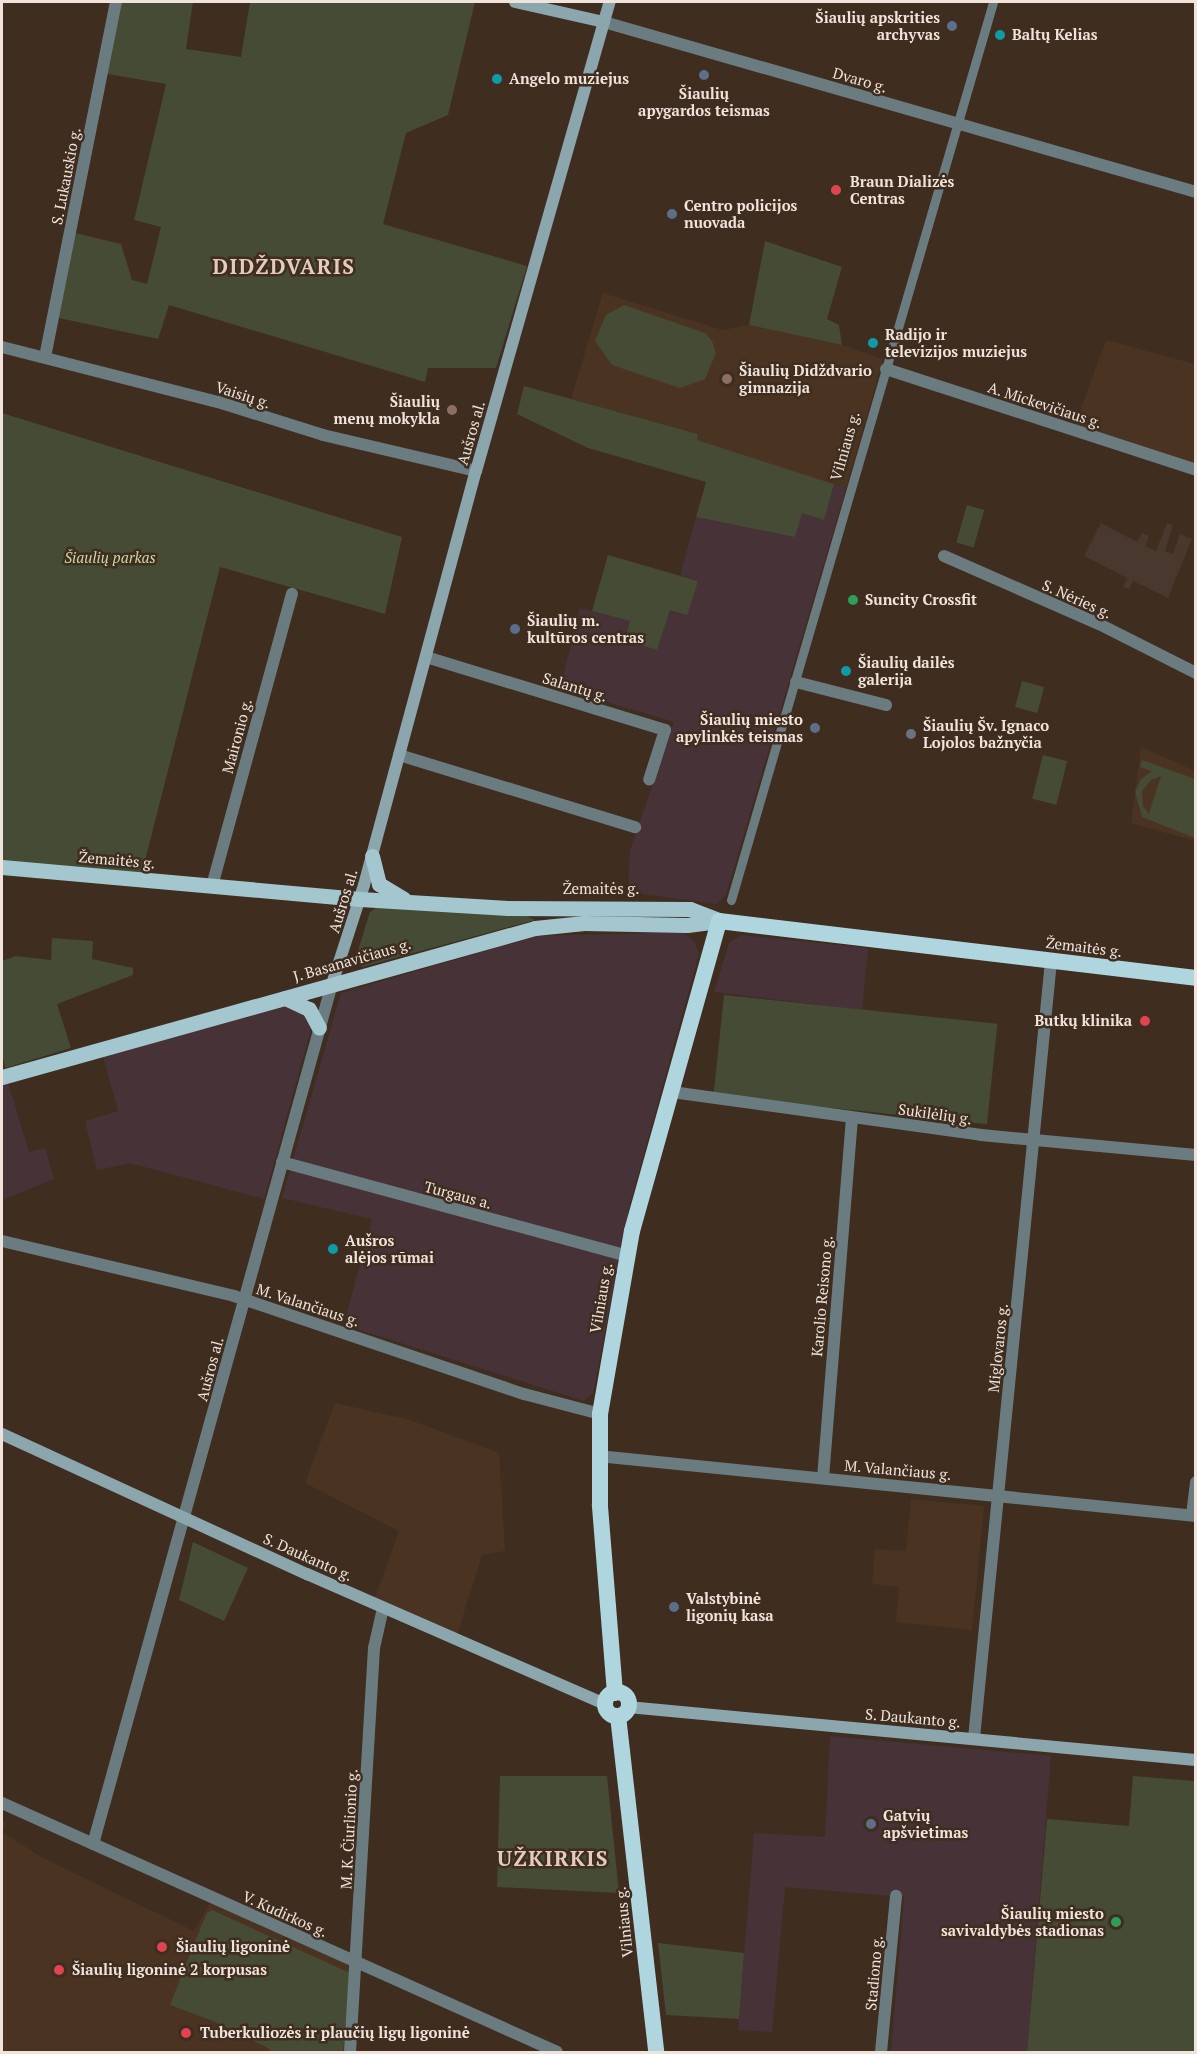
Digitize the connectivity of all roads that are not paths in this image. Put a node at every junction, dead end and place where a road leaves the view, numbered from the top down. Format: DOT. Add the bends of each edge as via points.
graph roads {
  1 [pos="116,2"];
  2 [pos="515,2"];
  3 [pos="610,2"];
  4 [pos="993,2"];
  5 [pos="604,22"];
  6 [pos="957,123"];
  7 [pos="1196,192"];
  8 [pos="2,347"];
  9 [pos="45,357"];
  10 [pos="886,369"];
  11 [pos="1196,470"];
  12 [pos="476,471"];
  13 [pos="944,556"];
  14 [pos="292,594"];
  15 [pos="426,657"];
  16 [pos="1196,673"];
  17 [pos="796,682"];
  18 [pos="886,705"];
  19 [pos="399,755"];
  20 [pos="649,780"];
  21 [pos="635,827"];
  22 [pos="372,856"];
  23 [pos="2,867"];
  24 [pos="212,886"];
  25 [pos="360,900"];
  26 [pos="731,900"];
  27 [pos="413,902"];
  28 [pos="719,921"];
  29 [pos="1051,961"];
  30 [pos="1196,978"];
  31 [pos="332,984"];
  32 [pos="285,998"];
  33 [pos="319,1028"];
  34 [pos="2,1077"];
  35 [pos="672,1092"];
  36 [pos="852,1118"];
  37 [pos="1033,1141"];
  38 [pos="1196,1155"];
  39 [pos="282,1162"];
  40 [pos="2,1241"];
  41 [pos="627,1256"];
  42 [pos="244,1299"];
  43 [pos="600,1414"];
  44 [pos="2,1434"];
  45 [pos="598,1456"];
  46 [pos="824,1478"];
  47 [pos="1196,1482"];
  48 [pos="999,1494"];
  49 [pos="1194,1516"];
  50 [pos="185,1518"];
  51 [pos="383,1608"];
  52 [pos="610,1698"];
  53 [pos="623,1711"];
  54 [pos="975,1738"];
  55 [pos="1196,1760"];
  56 [pos="2,1803"];
  57 [pos="93,1844"];
  58 [pos="896,1896"];
  59 [pos="358,1963"];
  60 [pos="350,2052"];
  61 [pos="557,2052"];
  62 [pos="656,2052"];
  63 [pos="881,2052"];
  1 -- 9 [label="street, S. Lukauskio g."];
  2 -- 5 [label="main road, Dvaro g."];
  3 -- 5 [label="main road, Aušros al."];
  4 -- 6 [label="street, Vilniaus g."];
  5 -- 6 [label="street, Dvaro g."];
  5 -- 12 [label="main road, Aušros al."];
  6 -- 7 [label="street, Dvaro g."];
  6 -- 10 [label="street, Vilniaus g."];
  8 -- 9 [label="street, Vaisių g."];
  9 -- 12 [label="street, Vaisių g." via="218,402 323,435"];
  10 -- 11 [label="street, A. Mickevičiaus g."];
  10 -- 17 [label="street, Vilniaus g."];
  12 -- 15 [label="main road, Aušros al."];
  13 -- 16 [label="street, S. Nėries g." via="1099,624"];
  14 -- 24 [label="street, Maironio g."];
  15 -- 19 [label="main road, Aušros al."];
  15 -- 20 [label="street, Salantų g." via="665,730"];
  17 -- 18 [label="street"];
  17 -- 26 [label="street, Vilniaus g."];
  19 -- 21 [label="street"];
  19 -- 22 [label="main road, Aušros al."];
  22 -- 25 [label="main road, Aušros al."];
  22 -- 27 [label="main road" via="379,884 391,895"];
  23 -- 24 [label="main road, Žemaitės g."];
  24 -- 25 [label="main road, Žemaitės g."];
  25 -- 27 [label="main road, Žemaitės g."];
  25 -- 31 [label="main road, Aušros al."];
  27 -- 28 [label="main road, Žemaitės g." via="690,909"];
  28 -- 29 [label="highway, Žemaitės g."];
  28 -- 31 [label="main road, J. Basanavičiaus g." via="687,925 584,922 535,928"];
  28 -- 35 [label="highway, Vilniaus g."];
  29 -- 30 [label="highway, Žemaitės g."];
  29 -- 37 [label="street, Miglovaros g."];
  31 -- 32 [label="main road, J. Basanavičiaus g."];
  31 -- 33 [label="street, Aušros al."];
  32 -- 33 [label="main road" via="309,1009"];
  32 -- 34 [label="main road, J. Basanavičiaus g."];
  33 -- 39 [label="street, Aušros al."];
  35 -- 36 [label="street, Sukilėlių g."];
  35 -- 41 [label="highway, Vilniaus g."];
  36 -- 37 [label="street, Sukilėlių g."];
  36 -- 46 [label="street, Karolio Reisono g."];
  37 -- 38 [label="street, Sukilėlių g."];
  37 -- 48 [label="street, Miglovaros g."];
  39 -- 41 [label="street, Turgaus a."];
  39 -- 42 [label="street, Aušros al."];
  40 -- 42 [label="street, M. Valančiaus g."];
  41 -- 43 [label="highway, Vilniaus g."];
  42 -- 43 [label="street, M. Valančiaus g." via="524,1394"];
  42 -- 50 [label="street, Aušros al."];
  43 -- 45 [label="highway, Vilniaus g."];
  44 -- 50 [label="main road, S. Daukanto g."];
  45 -- 46 [label="street, M. Valančiaus g."];
  45 -- 52 [label="highway, Vilniaus g."];
  46 -- 48 [label="street, M. Valančiaus g."];
  47 -- 49 [label="street"];
  48 -- 49 [label="street, M. Valančiaus g."];
  48 -- 54 [label="street, Miglovaros g."];
  50 -- 51 [label="main road, S. Daukanto g."];
  50 -- 57 [label="street, Aušros al."];
  51 -- 52 [label="main road, S. Daukanto g."];
  51 -- 59 [label="street, M. K. Čiurlionio g." via="373,1659"];
  52 -- 53 [label="highway" via="607,1711"];
  53 -- 54 [label="main road, S. Daukanto g."];
  53 -- 62 [label="highway, Vilniaus g."];
  54 -- 55 [label="main road, S. Daukanto g."];
  56 -- 57 [label="street, V. Kudirkos g."];
  57 -- 59 [label="street, V. Kudirkos g."];
  58 -- 63 [label="street, Stadiono g."];
  59 -- 60 [label="street, M. K. Čiurlionio g."];
  59 -- 61 [label="street, V. Kudirkos g."];
}
